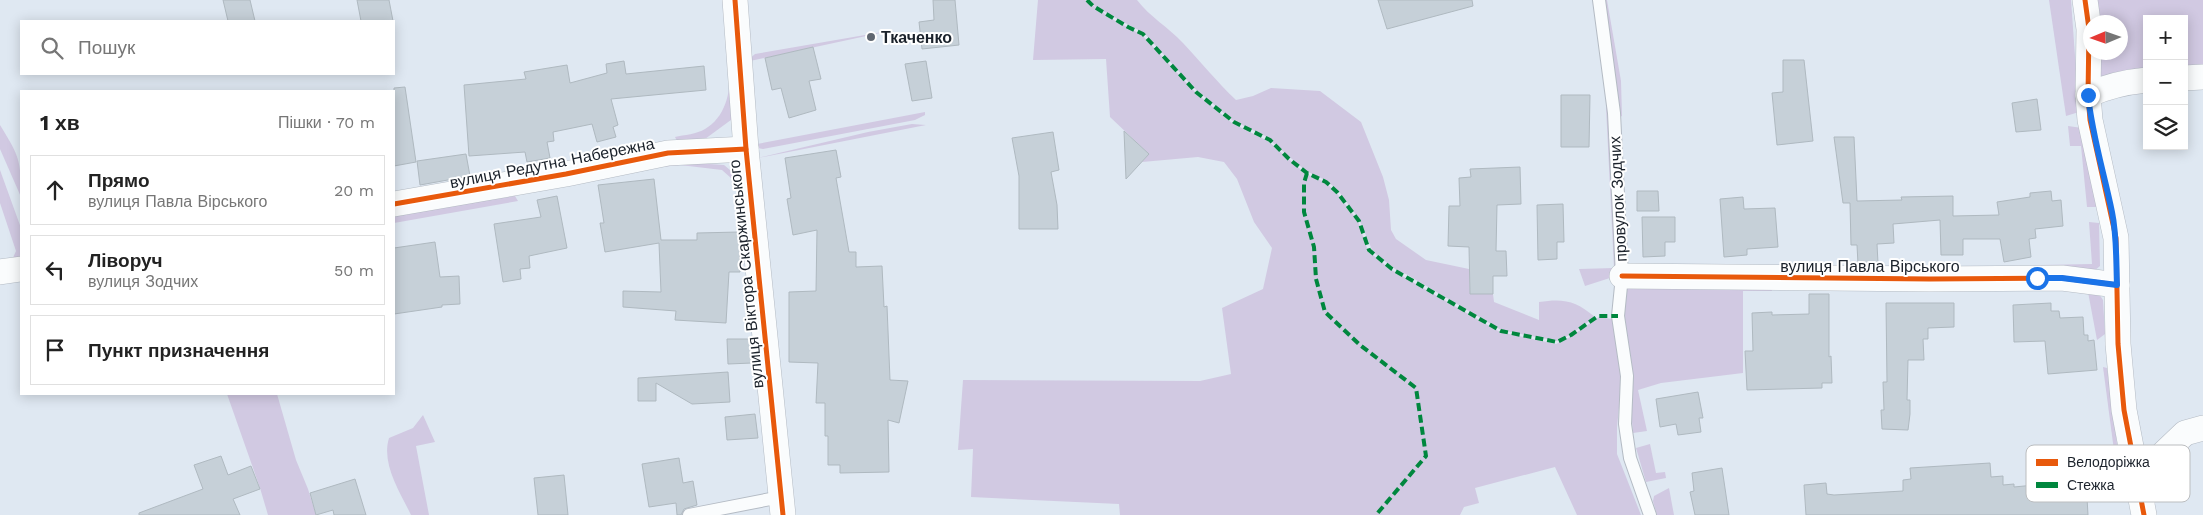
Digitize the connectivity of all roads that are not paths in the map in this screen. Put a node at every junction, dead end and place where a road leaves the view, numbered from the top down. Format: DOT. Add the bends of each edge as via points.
graph roads {
  1 [pos="735,0"];
  2 [pos="1599,0"];
  3 [pos="2085,0"];
  4 [pos="2203,77"];
  5 [pos="2188,78"];
  6 [pos="2143,80"];
  7 [pos="2088,95"];
  8 [pos="746,148"];
  9 [pos="395,204"];
  10 [pos="20,268"];
  11 [pos="0,272"];
  12 [pos="1622,276"];
  13 [pos="2117,285"];
  14 [pos="2203,428"];
  15 [pos="2131,445"];
  16 [pos="2172,445"];
  17 [pos="782,506"];
  18 [pos="689,515"];
  19 [pos="1650,515"];
  1 -- 8 [label="street, вулиця Віктора Скаржинського"];
  2 -- 12 [label="lane, провулок Зодчих" via="1614,113"];
  3 -- 7 [label="street" via="2089,29"];
  4 -- 5 [label="street"];
  6 -- 7 [label="street"];
  7 -- 13 [label="street" via="2095,145 2116,238"];
  8 -- 9 [label="street, вулиця Редутна Набережна" via="668,154"];
  8 -- 17 [label="street, вулиця Віктора Скаржинського"];
  10 -- 11 [label="street"];
  12 -- 13 [label="street, вулиця Павла Вірського" via="2062,278"];
  12 -- 19 [label="lane, провулок Зодчих" via="1618,316 1627,376 1625,424 1630,458"];
  13 -- 15 [label="street" via="2118,344"];
  14 -- 16 [label="street" via="2185,434"];
  17 -- 18 [label="lane"];
}
